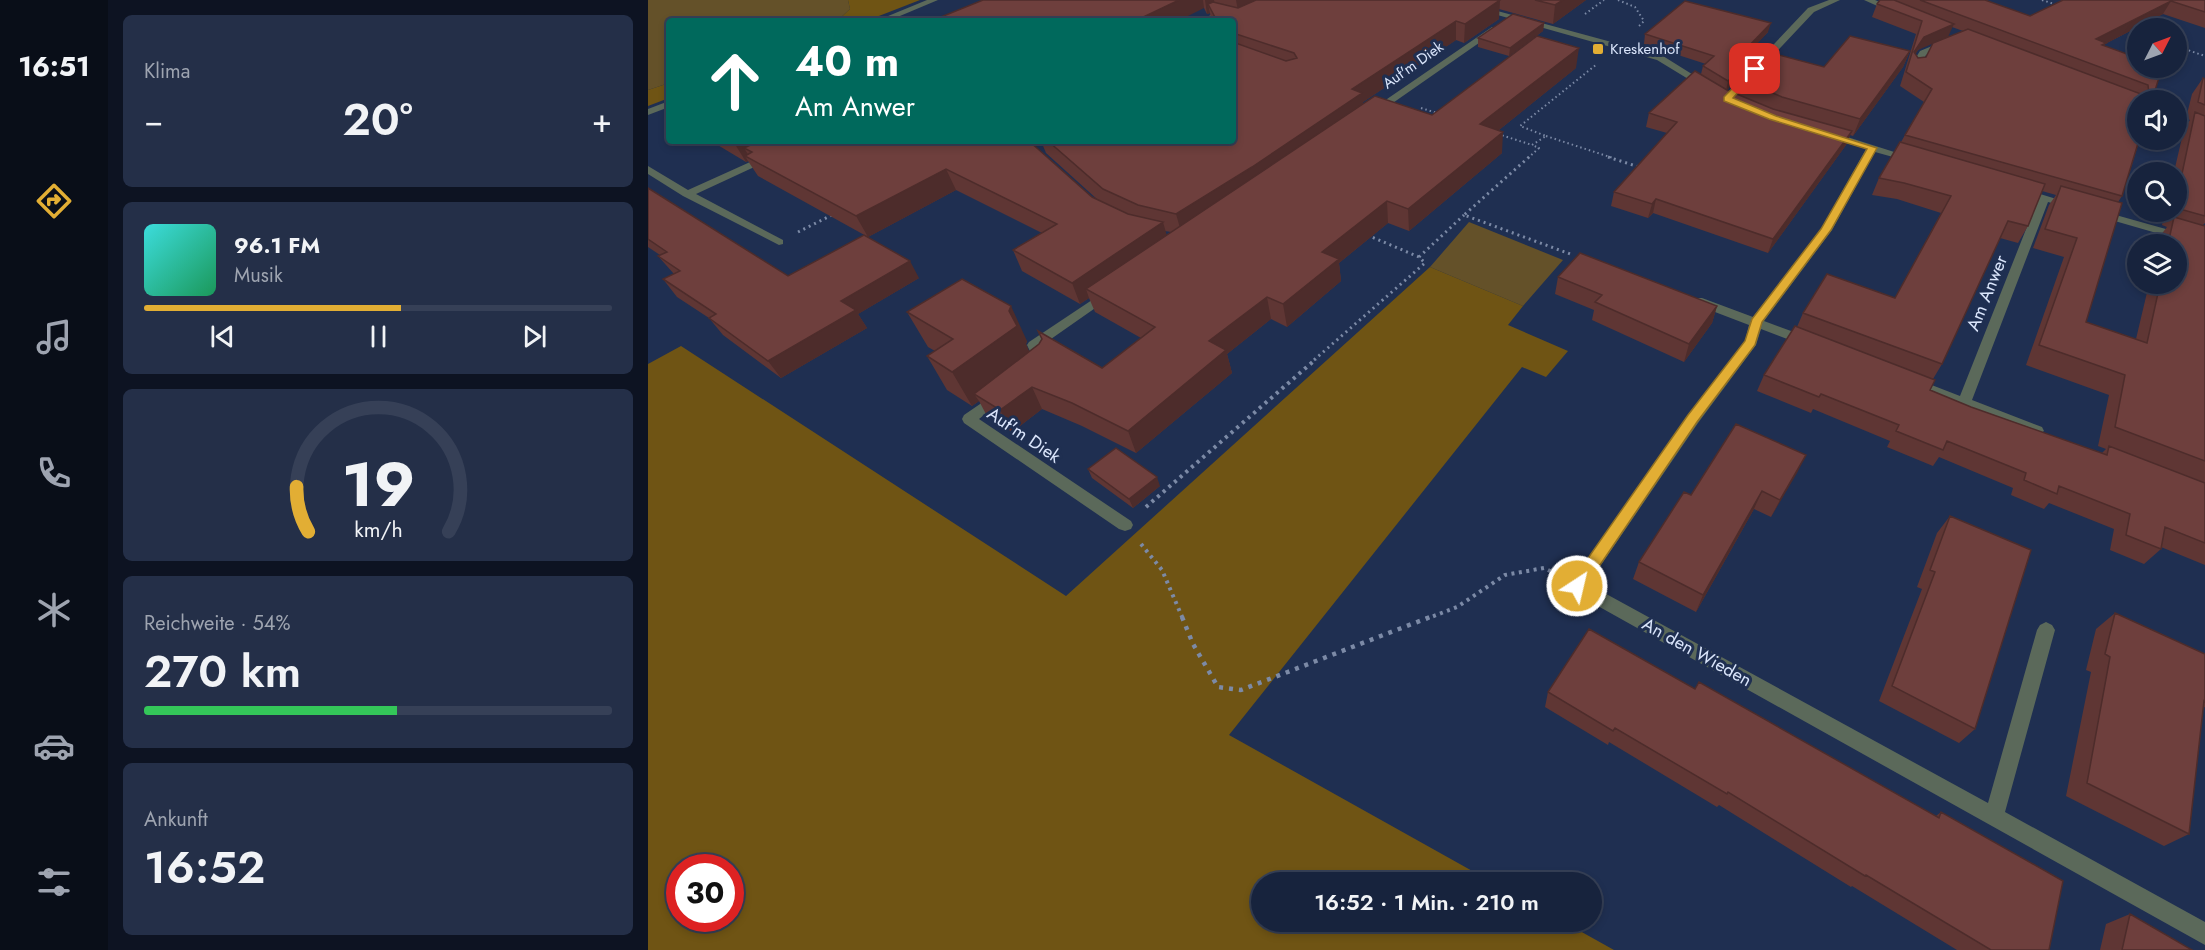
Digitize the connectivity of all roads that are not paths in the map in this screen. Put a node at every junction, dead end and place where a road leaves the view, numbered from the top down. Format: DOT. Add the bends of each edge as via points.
graph roads {
  1 [pos="934,0"];
  2 [pos="1448,0"];
  3 [pos="1836,0"];
  4 [pos="1868,0"];
  5 [pos="1909,16"];
  6 [pos="1511,17"];
  7 [pos="888,18"];
  8 [pos="1209,18"];
  9 [pos="1226,18"];
  10 [pos="1961,37"];
  11 [pos="1915,67"];
  12 [pos="666,105"];
  13 [pos="648,112"];
  14 [pos="1365,118"];
  15 [pos="2187,124"];
  16 [pos="1817,131"];
  17 [pos="2205,131"];
  18 [pos="798,144"];
  19 [pos="1872,148"];
  20 [pos="1918,161"];
  21 [pos="648,169"];
  22 [pos="2010,188"];
  23 [pos="687,194"];
  24 [pos="2044,198"];
  25 [pos="2079,208"];
  26 [pos="2090,211"];
  27 [pos="779,242"];
  28 [pos="2205,244"];
  29 [pos="1118,286"];
  30 [pos="1681,294"];
  31 [pos="1756,322"];
  32 [pos="1822,347"];
  33 [pos="1034,369"];
  34 [pos="1898,377"];
  35 [pos="1006,391"];
  36 [pos="1964,402"];
  37 [pos="2051,436"];
  38 [pos="1125,525"];
  39 [pos="2046,630"];
  40 [pos="1994,815"];
  41 [pos="2205,934"];
  1 -- 7 [label="street"];
  2 -- 6 [label="street"];
  3 -- 6 [label="street" via="1811,10 1732,101 1660,58"];
  4 -- 5 [label="street"];
  6 -- 14 [label="street, Auf'm Diek"];
  8 -- 9 [label="street"];
  10 -- 11 [label="street" via="1923,53"];
  12 -- 13 [label="street"];
  15 -- 17 [label="street"];
  16 -- 19 [label="street"];
  18 -- 23 [label="street"];
  19 -- 20 [label="street"];
  19 -- 31 [label="street" via="1826,230"];
  21 -- 23 [label="street"];
  22 -- 24 [label="street"];
  23 -- 27 [label="street"];
  24 -- 25 [label="street"];
  24 -- 36 [label="street, Am Anwer"];
  26 -- 28 [label="street"];
  29 -- 33 [label="street" via="1034,345 1043,362"];
  30 -- 31 [label="street"];
  31 -- 32 [label="street"];
  31 -- 40 [label="street, An den Wieden" via="1751,342 1577,586"];
  34 -- 36 [label="street"];
  35 -- 38 [label="street, Auf'm Diek" via="969,419"];
  36 -- 37 [label="street"];
  39 -- 40 [label="street"];
  40 -- 41 [label="street, An den Wieden"];
}
